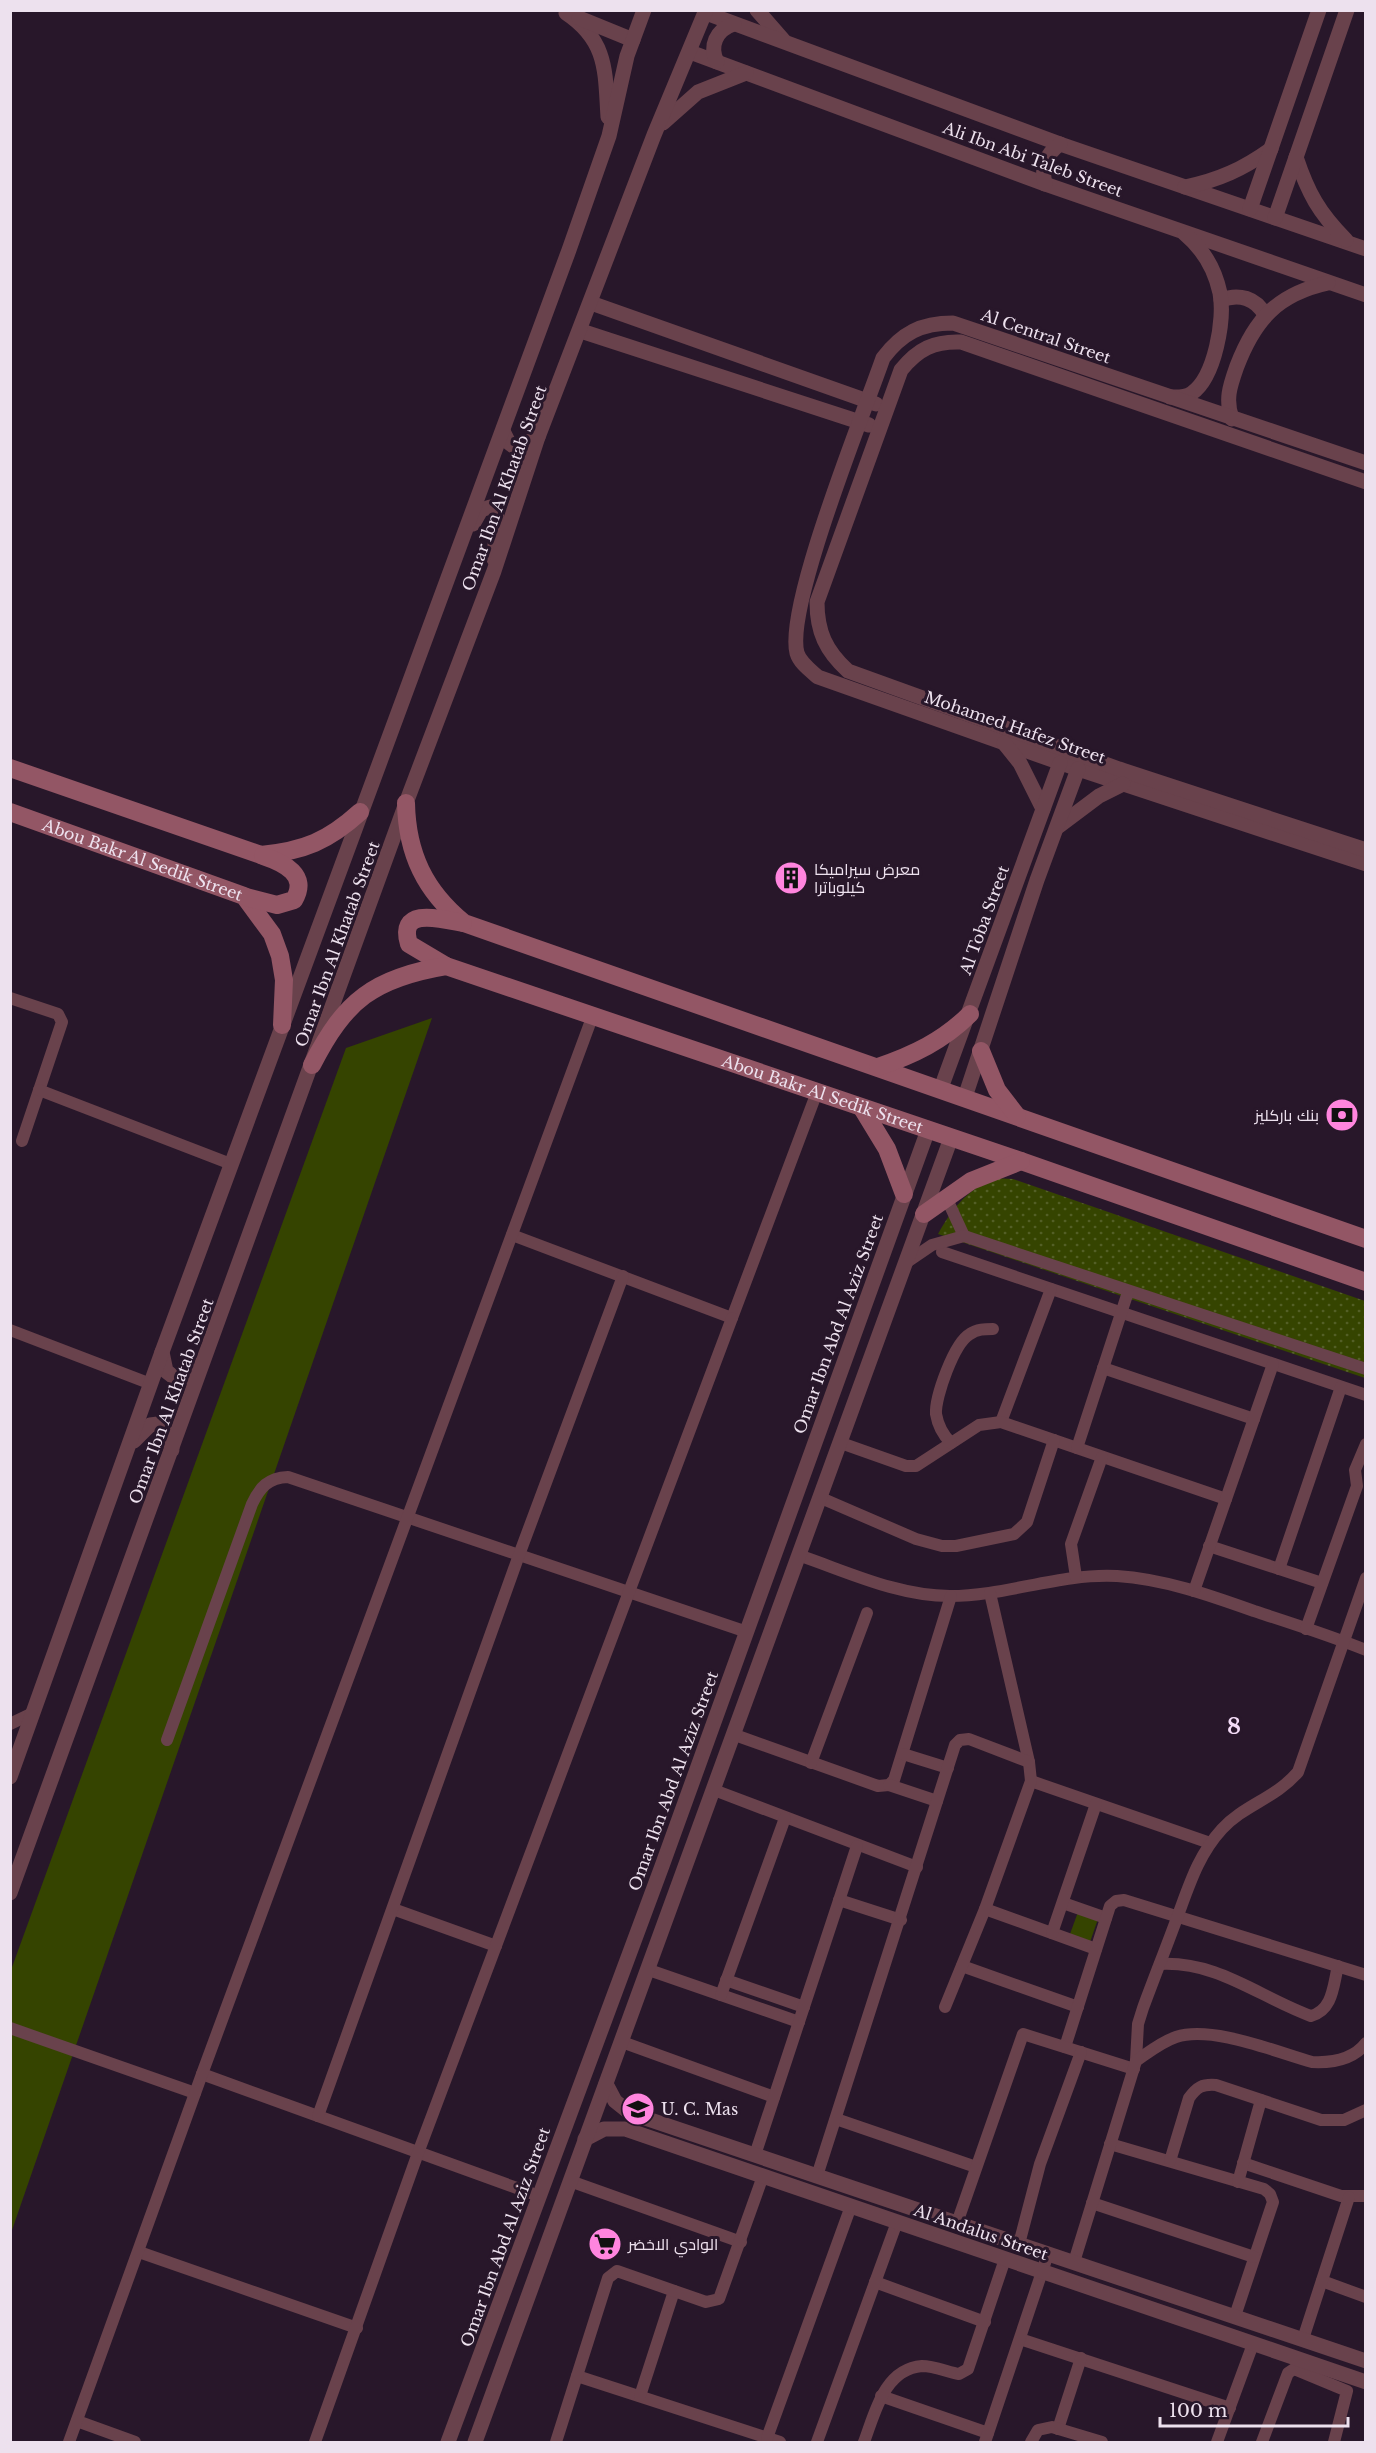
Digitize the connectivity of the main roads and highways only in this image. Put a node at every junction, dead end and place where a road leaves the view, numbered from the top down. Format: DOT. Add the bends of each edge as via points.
graph roads {
  1 [pos="10,768"];
  2 [pos="406,803"];
  3 [pos="10,812"];
  4 [pos="360,812"];
  5 [pos="261,855"];
  6 [pos="244,896"];
  7 [pos="464,923"];
  8 [pos="446,966"];
  9 [pos="970,1014"];
  10 [pos="282,1025"];
  11 [pos="981,1051"];
  12 [pos="312,1065"];
  13 [pos="878,1067"];
  14 [pos="862,1108"];
  15 [pos="1018,1118"];
  16 [pos="1021,1161"];
  17 [pos="906,1190"];
  18 [pos="924,1214"];
  19 [pos="1365,1239"];
  20 [pos="1365,1282"];
  1 -- 5 [label="main road"];
  2 -- 7 [label="main road" via="407,828 420,872 432,891"];
  3 -- 6 [label="main road, Abou Bakr Al Sedik Street"];
  4 -- 5 [label="main road" via="317,844"];
  5 -- 6 [label="main road" via="287,866 297,876 298,892 294,900 277,905"];
  6 -- 10 [label="main road, Abou Bakr Al Sedik Street" via="272,934 280,956 284,980"];
  7 -- 8 [label="main road" via="422,916 408,927 409,944"];
  7 -- 13 [label="main road"];
  8 -- 12 [label="main road, Abou Bakr Al Sedik Street" via="410,972 378,986 350,1006 328,1034"];
  8 -- 14 [label="main road, Abou Bakr Al Sedik Street"];
  9 -- 13 [label="main road" via="945,1037"];
  11 -- 15 [label="main road" via="997,1090"];
  13 -- 15 [label="main road"];
  14 -- 16 [label="main road, Abou Bakr Al Sedik Street"];
  14 -- 17 [label="main road"];
  15 -- 19 [label="main road"];
  16 -- 18 [label="main road" via="938,1195"];
  16 -- 20 [label="main road, Abou Bakr Al Sedik Street"];
}
